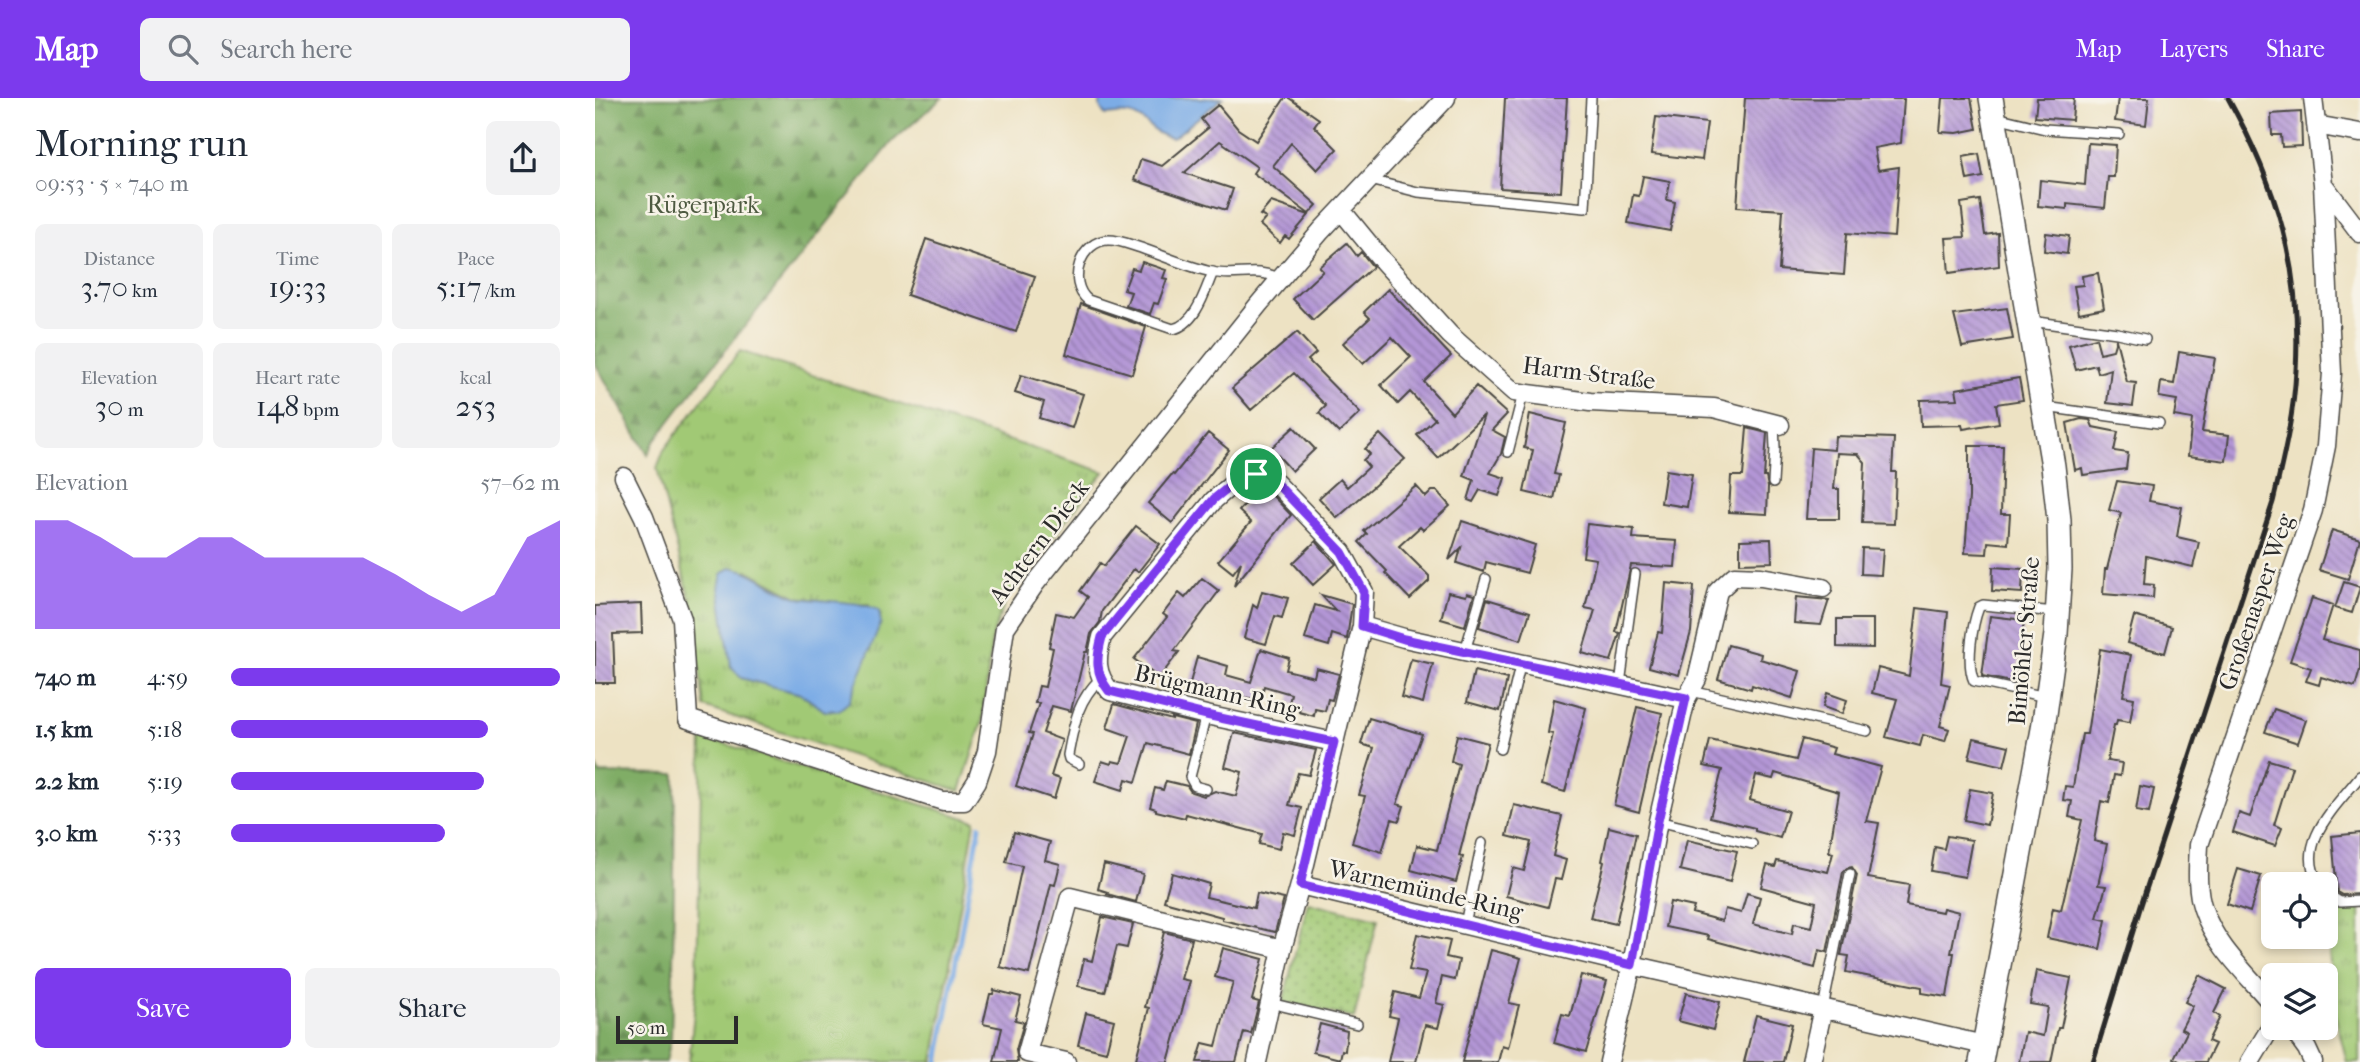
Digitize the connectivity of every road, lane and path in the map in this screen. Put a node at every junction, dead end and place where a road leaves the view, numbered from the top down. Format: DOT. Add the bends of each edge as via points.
graph roads {
  1 [pos="1446,98"];
  2 [pos="1591,98"];
  3 [pos="2312,98"];
  4 [pos="1993,107"];
  5 [pos="2316,125"];
  6 [pos="2360,133"];
  7 [pos="2119,134"];
  8 [pos="1369,180"];
  9 [pos="2323,184"];
  10 [pos="1341,210"];
  11 [pos="2360,233"];
  12 [pos="1213,272"];
  13 [pos="1281,279"];
  14 [pos="2030,321"];
  15 [pos="2145,339"];
  16 [pos="1523,394"];
  17 [pos="2043,407"];
  18 [pos="2159,423"];
  19 [pos="1777,424"];
  20 [pos="1509,452"];
  21 [pos="624,477"];
  22 [pos="1773,483"];
  23 [pos="1635,574"];
  24 [pos="1486,579"];
  25 [pos="1823,588"];
  26 [pos="2057,612"];
  27 [pos="1362,626"];
  28 [pos="1465,651"];
  29 [pos="1521,662"];
  30 [pos="1100,679"];
  31 [pos="1620,684"];
  32 [pos="1688,695"];
  33 [pos="2048,697"];
  34 [pos="1206,715"];
  35 [pos="1867,731"];
  36 [pos="1334,742"];
  37 [pos="1500,748"];
  38 [pos="1079,764"];
  39 [pos="2360,776"];
  40 [pos="1206,789"];
  41 [pos="1658,821"];
  42 [pos="1482,843"];
  43 [pos="1752,844"];
  44 [pos="2314,872"];
  45 [pos="1850,874"];
  46 [pos="1300,885"];
  47 [pos="2338,901"];
  48 [pos="2360,901"];
  49 [pos="1465,924"];
  50 [pos="1282,949"];
  51 [pos="1632,965"];
  52 [pos="2261,991"];
  53 [pos="1270,1003"];
  54 [pos="1822,1008"];
  55 [pos="1357,1024"];
  56 [pos="2263,1040"];
  57 [pos="2300,1040"];
  58 [pos="1983,1053"];
  59 [pos="1066,1062"];
  60 [pos="1257,1062"];
  61 [pos="1609,1062"];
  62 [pos="1811,1062"];
  63 [pos="2250,1062"];
  64 [pos="2313,1062"];
  1 -- 8 [label="street, Achtern Dieck"];
  2 -- 8 [label="lane" via="1585,208 1418,192"];
  3 -- 5 [label="street, Großenasper Weg"];
  4 -- 7 [label="lane" via="2045,129"];
  4 -- 14 [label="street, Bimöhler Straße"];
  5 -- 6 [label="street"];
  5 -- 9 [label="street, Großenasper Weg"];
  8 -- 10 [label="street, Achtern Dieck"];
  9 -- 11 [label="street"];
  9 -- 52 [label="street, Großenasper Weg" via="2332,373 2326,446 2313,510 2199,845 2197,878 2202,908 2214,934"];
  10 -- 13 [label="street, Achtern Dieck"];
  10 -- 16 [label="street, Harm-Straße" via="1450,335 1514,392"];
  12 -- 12 [label="lane" via="1109,240 1084,254 1077,286 1088,300 1173,329 1192,316"];
  12 -- 13 [label="lane" via="1259,271"];
  13 -- 21 [label="street, Achtern Dieck" via="1085,520 1005,628 986,751 977,781 964,801 943,801 688,719 683,619"];
  14 -- 15 [label="lane"];
  14 -- 17 [label="street, Bimöhler Straße"];
  16 -- 19 [label="street, Harm-Straße" via="1714,408"];
  16 -- 20 [label="lane"];
  17 -- 18 [label="lane"];
  17 -- 26 [label="street, Bimöhler Straße" via="2059,520"];
  19 -- 22 [label="lane"];
  23 -- 31 [label="lane"];
  24 -- 28 [label="lane"];
  25 -- 32 [label="street" via="1734,576 1717,591 1697,679"];
  26 -- 33 [label="street, Bimöhler Straße"];
  26 -- 33 [label="lane" via="1979,607 1969,668 1974,681"];
  27 -- 28 [label="street"];
  27 -- 30 [label="street, Brügmann-Ring" via="1364,592 1342,552 1276,483 1256,474 1236,481 1214,499 1102,637 1096,658"];
  27 -- 36 [label="street, Warnemünde-Ring"];
  28 -- 29 [label="street"];
  29 -- 31 [label="street"];
  29 -- 37 [label="lane"];
  30 -- 34 [label="street, Brügmann-Ring" via="1109,691"];
  30 -- 38 [label="lane" via="1085,693 1076,717 1068,755"];
  31 -- 32 [label="street"];
  32 -- 35 [label="lane"];
  32 -- 41 [label="street"];
  33 -- 58 [label="street, Bimöhler Straße"];
  34 -- 36 [label="street, Brügmann-Ring"];
  34 -- 40 [label="lane" via="1189,777 1195,786"];
  36 -- 46 [label="street, Warnemünde-Ring"];
  39 -- 44 [label="lane" via="2315,834 2311,853"];
  41 -- 43 [label="lane"];
  41 -- 51 [label="street"];
  42 -- 49 [label="lane"];
  45 -- 54 [label="lane"];
  46 -- 49 [label="street, Warnemünde-Ring"];
  46 -- 50 [label="street"];
  47 -- 48 [label="lane"];
  49 -- 51 [label="street, Warnemünde-Ring"];
  50 -- 53 [label="street"];
  50 -- 59 [label="street" via="1070,897 1027,1053"];
  51 -- 54 [label="street, Warnemünde-Ring"];
  51 -- 61 [label="street"];
  53 -- 55 [label="lane"];
  53 -- 60 [label="street"];
  54 -- 58 [label="street, Warnemünde-Ring"];
  54 -- 62 [label="street"];
  56 -- 63 [label="street"];
  57 -- 64 [label="street"];
}
